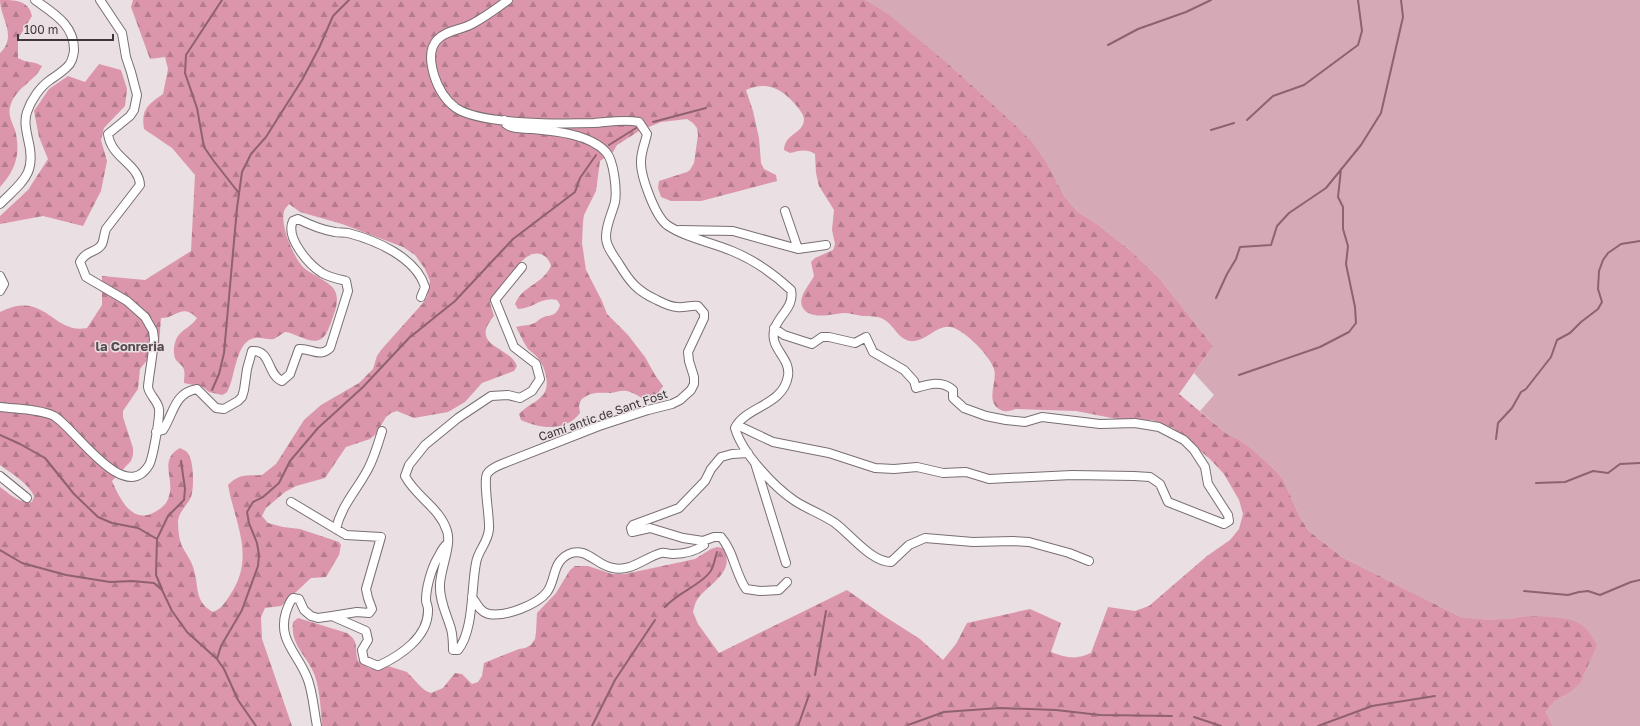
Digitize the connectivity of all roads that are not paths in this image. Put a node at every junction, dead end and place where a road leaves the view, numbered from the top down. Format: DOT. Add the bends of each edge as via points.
graph roads {
  1 [pos="35,0"];
  2 [pos="100,0"];
  3 [pos="508,0"];
  4 [pos="504,120"];
  5 [pos="0,204"];
  6 [pos="785,211"];
  7 [pos="676,230"];
  8 [pos="826,245"];
  9 [pos="798,249"];
  10 [pos="522,267"];
  11 [pos="0,276"];
  12 [pos="0,291"];
  13 [pos="421,297"];
  14 [pos="774,328"];
  15 [pos="0,407"];
  16 [pos="737,426"];
  17 [pos="382,431"];
  18 [pos="156,432"];
  19 [pos="748,453"];
  20 [pos="754,460"];
  21 [pos="0,476"];
  22 [pos="26,498"];
  23 [pos="292,502"];
  24 [pos="336,529"];
  25 [pos="703,541"];
  26 [pos="447,543"];
  27 [pos="1090,561"];
  28 [pos="786,563"];
  29 [pos="787,582"];
  30 [pos="472,597"];
  31 [pos="332,616"];
  32 [pos="316,726"];
  1 -- 5 [label="street" via="66,24 74,46 72,60 66,68 44,84 29,106 25,121 31,153 30,166 25,178"];
  2 -- 18 [label="street" via="122,33 137,95 134,110 108,134 109,142 135,171 140,178 140,185 106,229 102,244 83,255 80,262 86,277 127,301 150,323 154,339 148,387 159,408"];
  3 -- 4 [label="street" via="471,25 442,36 435,42 431,60 435,79 442,93 454,107 474,116"];
  4 -- 7 [label="street" via="576,124 628,120 639,122 647,134 641,160 643,176 661,220"];
  4 -- 30 [label="street, Camí antic de Sant Fost" via="506,124 517,129 572,135 605,151 612,164 615,200 606,238 610,251 640,292 664,304 677,307 698,306 704,313 704,318 688,352 694,384 680,400 599,426 502,464 487,474 488,536 476,561"];
  6 -- 9 [label="street"];
  7 -- 9 [label="street" via="733,231"];
  7 -- 14 [label="street" via="759,264 790,290 790,305"];
  8 -- 9 [label="street"];
  10 -- 26 [label="street" via="495,300 514,348 536,364 540,379 532,391 520,398 508,395 491,396 458,418 425,445 409,465 405,476 410,486 439,515 448,532"];
  11 -- 12 [label="street" via="4,284"];
  13 -- 18 [label="street" via="425,287 415,267 389,248 347,233 320,229 298,219 293,221 292,235 302,255 320,272 346,281 348,286 330,348 321,354 299,348 290,374 282,381 277,379 263,353 258,350 252,351 244,390 238,401 224,409 216,408 197,390 189,390 180,396 163,430"];
  14 -- 16 [label="street" via="772,337 775,345 788,364 786,383 770,402 744,417"];
  14 -- 16 [label="street" via="788,337 812,344 822,337 854,343 866,337 873,352 904,370 914,381 916,388 931,383 948,385 953,390 953,398 964,408 986,416 1025,422 1042,417 1100,424 1135,423 1159,427 1184,440 1194,450 1205,467 1208,484 1228,515 1229,521 1224,524 1168,502 1160,484 1150,477 1072,475 989,479 966,472 943,473 917,468 875,468 829,453 773,442"];
  15 -- 18 [label="street" via="40,412 54,417 107,467 119,475 133,476 141,474 146,469 153,455"];
  16 -- 19 [label="street" via="737,434"];
  17 -- 24 [label="street" via="369,468 338,517"];
  19 -- 20 [label="street"];
  19 -- 25 [label="street" via="721,457 704,481 679,508 633,525 632,528 632,532 650,528"];
  20 -- 27 [label="street" via="796,502 825,516 884,562 891,562 909,545 925,538 973,542 1029,542"];
  20 -- 28 [label="street"];
  21 -- 22 [label="street"];
  23 -- 24 [label="street"];
  24 -- 31 [label="street" via="346,535 381,537 366,589 372,609 369,613"];
  25 -- 29 [label="street" via="721,537 727,544 739,578 746,589 779,590"];
  25 -- 30 [label="street" via="704,546 690,553 662,553 624,570 611,568 584,553 566,555 555,570 551,586 546,593 533,604 519,610 490,614 479,608"];
  26 -- 30 [label="street" via="440,585 452,631 453,650 458,650 464,643"];
  26 -- 31 [label="street" via="433,566 426,600 426,622 419,637 394,659 378,666 364,660 362,650 368,640 366,631"];
  31 -- 32 [label="street" via="311,616 304,610 299,599 293,598 283,621 283,632 308,681"];
}
